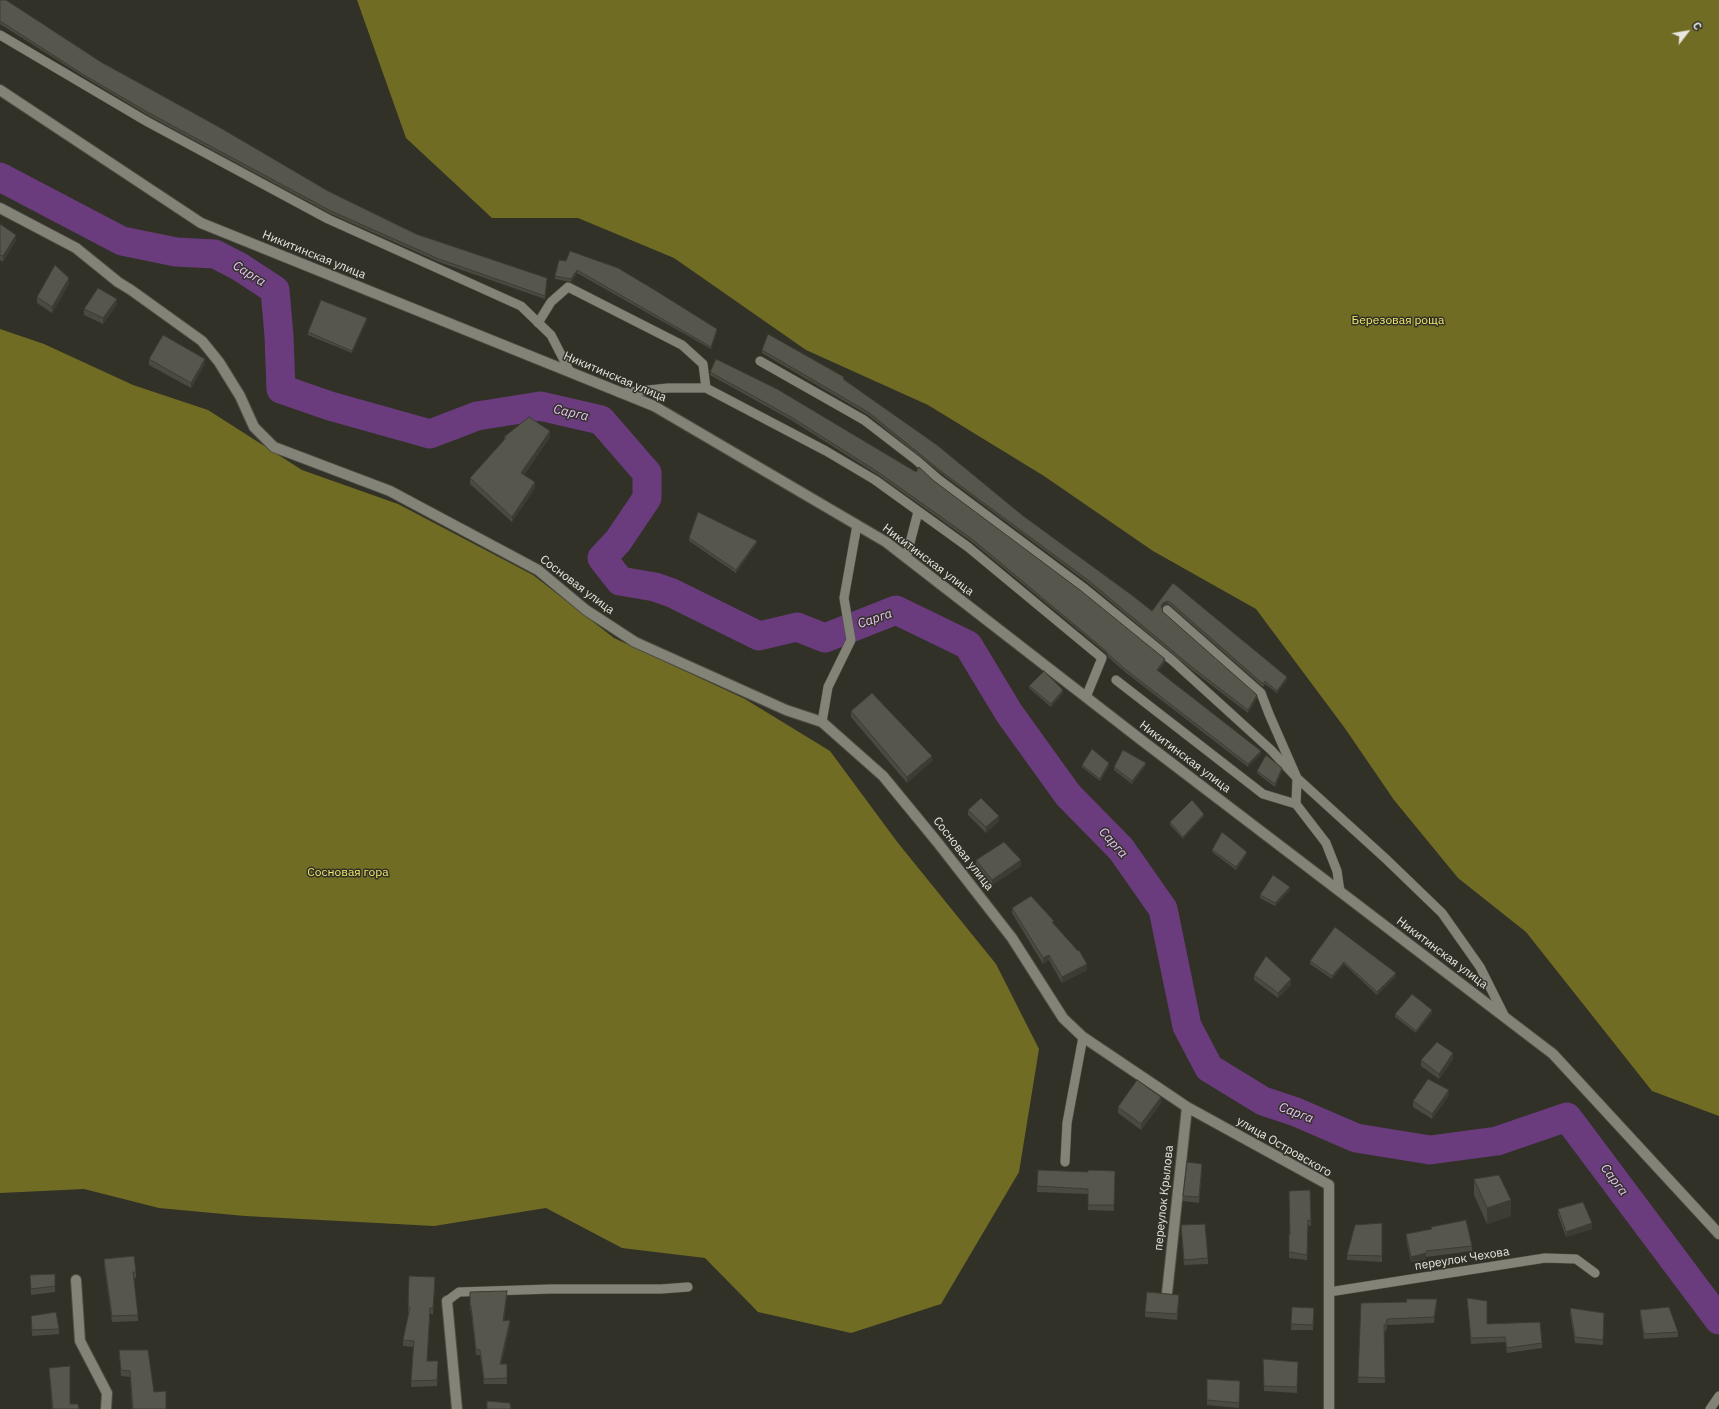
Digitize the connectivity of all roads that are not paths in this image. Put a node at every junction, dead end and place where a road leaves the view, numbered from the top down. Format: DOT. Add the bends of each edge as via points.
graph roads {
  1 [pos="0,35"];
  2 [pos="0,90"];
  3 [pos="0,208"];
  4 [pos="538,323"];
  5 [pos="760,361"];
  6 [pos="570,372"];
  7 [pos="706,388"];
  8 [pos="620,392"];
  9 [pos="918,512"];
  10 [pos="857,525"];
  11 [pos="906,558"];
  12 [pos="1167,610"];
  13 [pos="1116,680"];
  14 [pos="1086,698"];
  15 [pos="822,722"];
  16 [pos="1297,778"];
  17 [pos="1296,804"];
  18 [pos="1340,892"];
  19 [pos="1505,1017"];
  20 [pos="1063,1018"];
  21 [pos="1083,1037"];
  22 [pos="1187,1107"];
  23 [pos="1065,1162"];
  24 [pos="1719,1234"];
  25 [pos="1595,1273"];
  26 [pos="76,1280"];
  27 [pos="688,1287"];
  28 [pos="1329,1292"];
  29 [pos="1168,1293"];
  30 [pos="447,1301"];
  31 [pos="1719,1396"];
  32 [pos="106,1409"];
  33 [pos="457,1409"];
  34 [pos="1328,1409"];
  35 [pos="1710,1409"];
  1 -- 4 [label="lane" via="146,121 328,219 521,306"];
  2 -- 6 [label="street, Никитинская улица" via="201,223"];
  3 -- 15 [label="street, Сосновая улица" via="76,248 118,282 202,341 219,362 254,427 274,447 390,491 538,570 586,610 635,642 786,710"];
  4 -- 6 [label="lane" via="551,335"];
  4 -- 7 [label="lane" via="551,302 568,287 682,345 703,364"];
  5 -- 16 [label="lane" via="864,420 938,480 1084,588 1174,661 1271,750"];
  6 -- 8 [label="street, Никитинская улица"];
  7 -- 8 [label="lane"];
  7 -- 9 [label="lane" via="875,480"];
  8 -- 10 [label="street, Никитинская улица" via="654,406"];
  9 -- 11 [label="lane"];
  9 -- 14 [label="lane" via="968,547 1102,658"];
  10 -- 11 [label="street, Никитинская улица" via="886,542"];
  10 -- 15 [label="lane" via="844,598 851,640 828,687"];
  11 -- 14 [label="street, Никитинская улица"];
  12 -- 16 [label="lane" via="1261,692"];
  13 -- 17 [label="lane" via="1263,794"];
  14 -- 18 [label="street, Никитинская улица"];
  15 -- 20 [label="street, Сосновая улица" via="884,776 1012,938"];
  16 -- 17 [label="lane"];
  16 -- 19 [label="lane" via="1442,913 1480,967"];
  17 -- 18 [label="lane" via="1326,843 1337,871"];
  18 -- 19 [label="street, Никитинская улица"];
  19 -- 24 [label="street, Никитинская улица" via="1553,1054"];
  20 -- 21 [label="street, улица Островского"];
  21 -- 22 [label="street, улица Островского"];
  21 -- 23 [label="lane" via="1067,1123"];
  22 -- 28 [label="street, улица Островского" via="1330,1185"];
  22 -- 29 [label="street, переулок Крылова"];
  25 -- 28 [label="lane, переулок Чехова" via="1576,1259 1545,1258"];
  26 -- 32 [label="street" via="80,1341 107,1393"];
  27 -- 30 [label="lane" via="459,1292"];
  28 -- 34 [label="street, улица Островского"];
  30 -- 33 [label="street"];
  31 -- 35 [label="lane"];
}
